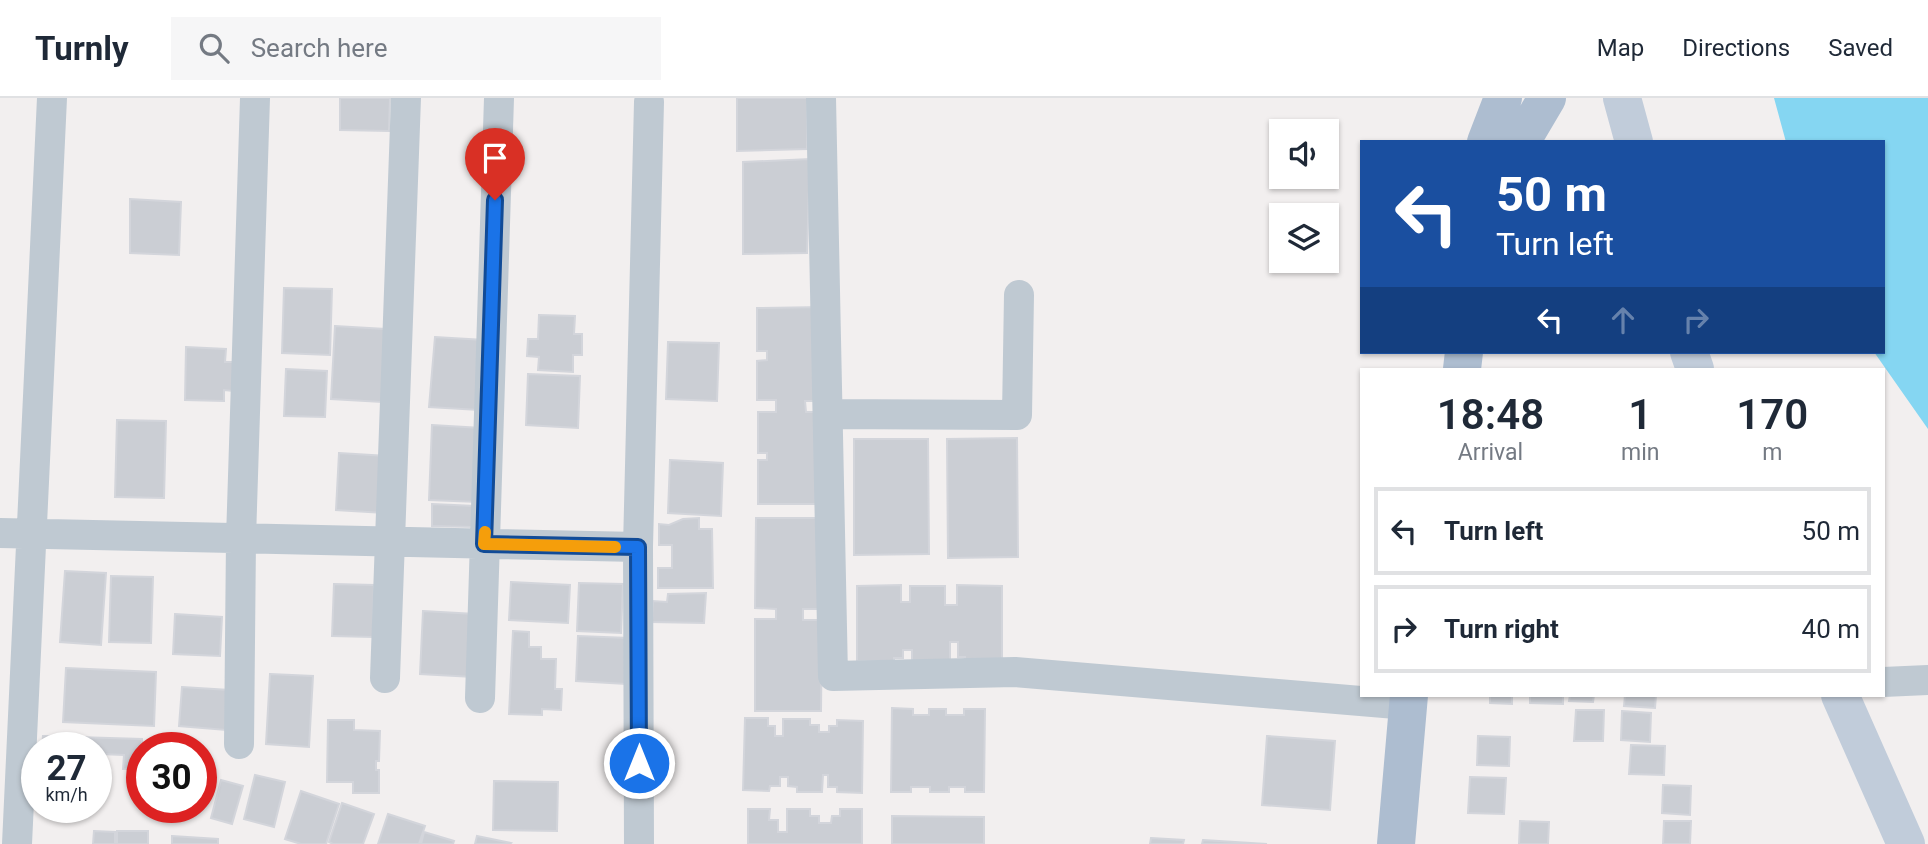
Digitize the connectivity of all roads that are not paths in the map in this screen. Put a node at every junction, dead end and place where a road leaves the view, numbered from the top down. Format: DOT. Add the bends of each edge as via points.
graph roads {
  1 [pos="52,98"];
  2 [pos="255,98"];
  3 [pos="406,98"];
  4 [pos="499,98"];
  5 [pos="821,98"];
  6 [pos="1503,98"];
  7 [pos="1547,98"];
  8 [pos="1622,98"];
  9 [pos="649,102"];
  10 [pos="1487,140"];
  11 [pos="1522,140"];
  12 [pos="1633,140"];
  13 [pos="1019,295"];
  14 [pos="828,414"];
  15 [pos="0,533"];
  16 [pos="31,534"];
  17 [pos="241,539"];
  18 [pos="390,542"];
  19 [pos="484,544"];
  20 [pos="638,547"];
  21 [pos="385,678"];
  22 [pos="1928,680"];
  23 [pos="1885,682"];
  24 [pos="1360,695"];
  25 [pos="1841,697"];
  26 [pos="480,698"];
  27 [pos="1415,698"];
  28 [pos="239,744"];
  29 [pos="16,844"];
  30 [pos="639,844"];
  31 [pos="1396,844"];
  32 [pos="1417,844"];
  33 [pos="1906,844"];
  1 -- 16 [label="street"];
  2 -- 17 [label="street"];
  3 -- 18 [label="street"];
  4 -- 19 [label="street"];
  5 -- 14 [label="street"];
  6 -- 10 [label="main road"];
  7 -- 11 [label="main road"];
  8 -- 12 [label="street"];
  9 -- 20 [label="street"];
  13 -- 14 [label="street" via="1017,415"];
  14 -- 24 [label="street" via="833,676 1015,673"];
  15 -- 16 [label="street"];
  16 -- 17 [label="street"];
  16 -- 29 [label="street"];
  17 -- 18 [label="street"];
  17 -- 28 [label="street"];
  18 -- 19 [label="street"];
  18 -- 21 [label="street"];
  19 -- 20 [label="street"];
  19 -- 26 [label="street"];
  20 -- 30 [label="street"];
  22 -- 23 [label="street"];
  25 -- 33 [label="street"];
  27 -- 31 [label="main road"];
  27 -- 32 [label="main road"];
}
